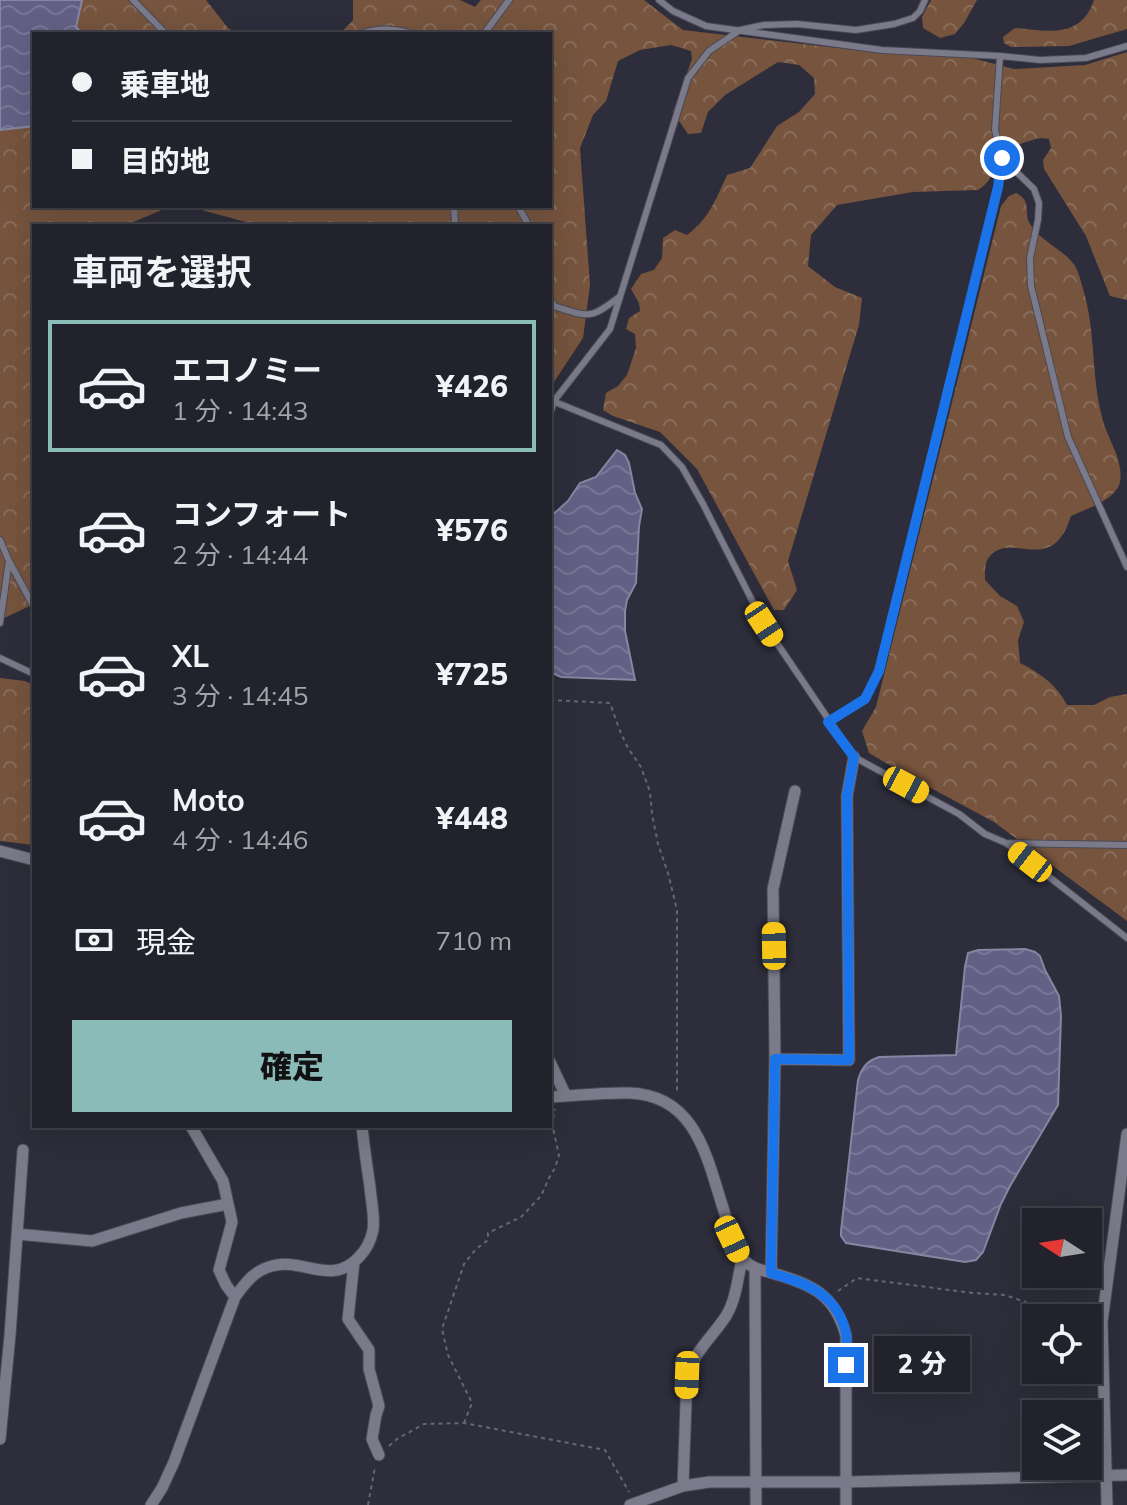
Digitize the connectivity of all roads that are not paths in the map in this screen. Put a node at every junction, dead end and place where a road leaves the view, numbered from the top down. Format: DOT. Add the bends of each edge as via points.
graph roads {
  1 [pos="133,0"];
  2 [pos="509,0"];
  3 [pos="659,0"];
  4 [pos="925,0"];
  5 [pos="740,30"];
  6 [pos="164,32"];
  7 [pos="366,32"];
  8 [pos="406,32"];
  9 [pos="485,32"];
  10 [pos="1127,46"];
  11 [pos="1000,56"];
  12 [pos="1002,158"];
  13 [pos="620,296"];
  14 [pos="552,302"];
  15 [pos="552,400"];
  16 [pos="0,540"];
  17 [pos="9,561"];
  18 [pos="1127,567"];
  19 [pos="32,603"];
  20 [pos="0,623"];
  21 [pos="0,658"];
  22 [pos="32,673"];
  23 [pos="828,722"];
  24 [pos="854,757"];
  25 [pos="795,791"];
  26 [pos="1006,843"];
  27 [pos="1127,845"];
  28 [pos="0,851"];
  29 [pos="32,859"];
  30 [pos="1127,938"];
  31 [pos="775,1059"];
  32 [pos="552,1071"];
  33 [pos="558,1097"];
  34 [pos="192,1128"];
  35 [pos="362,1128"];
  36 [pos="1127,1134"];
  37 [pos="23,1150"];
  38 [pos="228,1204"];
  39 [pos="17,1234"];
  40 [pos="742,1259"];
  41 [pos="354,1262"];
  42 [pos="755,1268"];
  43 [pos="771,1273"];
  44 [pos="235,1297"];
  45 [pos="0,1439"];
  46 [pos="379,1455"];
  47 [pos="1106,1475"];
  48 [pos="1127,1475"];
  49 [pos="756,1481"];
  50 [pos="846,1482"];
  51 [pos="683,1486"];
  52 [pos="632,1504"];
  53 [pos="151,1505"];
  54 [pos="756,1505"];
  55 [pos="846,1505"];
  56 [pos="1107,1505"];
  1 -- 6 [label="lane"];
  2 -- 9 [label="lane"];
  3 -- 5 [label="lane" via="706,26"];
  4 -- 5 [label="lane" via="913,18 894,24 856,30 797,24"];
  5 -- 11 [label="lane" via="882,50"];
  5 -- 13 [label="lane" via="709,51 688,78"];
  7 -- 8 [label="lane"];
  10 -- 11 [label="lane" via="1086,58"];
  11 -- 12 [label="lane" via="995,130"];
  12 -- 18 [label="lane" via="1034,189 1039,203 1030,258 1034,301 1068,437"];
  12 -- 23 [label="lane" via="879,671 865,699"];
  13 -- 14 [label="lane" via="584,316"];
  13 -- 15 [label="lane" via="610,329"];
  15 -- 23 [label="lane" via="661,445 682,467 764,624"];
  16 -- 17 [label="lane"];
  17 -- 19 [label="lane"];
  17 -- 20 [label="lane"];
  21 -- 22 [label="lane"];
  23 -- 24 [label="lane"];
  24 -- 26 [label="lane"];
  24 -- 31 [label="street" via="847,796 849,1060"];
  25 -- 31 [label="street" via="773,889"];
  26 -- 27 [label="lane"];
  26 -- 30 [label="lane"];
  28 -- 29 [label="street"];
  31 -- 43 [label="street"];
  32 -- 33 [label="street"];
  33 -- 40 [label="street" via="630,1093 676,1108 703,1147"];
  34 -- 38 [label="street" via="223,1181"];
  35 -- 41 [label="street" via="373,1232"];
  36 -- 47 [label="street" via="1103,1317"];
  37 -- 39 [label="street"];
  38 -- 39 [label="street" via="92,1241"];
  38 -- 44 [label="street" via="232,1222 219,1270"];
  39 -- 45 [label="street"];
  40 -- 42 [label="street"];
  40 -- 51 [label="street" via="728,1314 692,1360 687,1375"];
  41 -- 44 [label="street" via="324,1272 271,1266 247,1281"];
  41 -- 46 [label="street" via="348,1319 369,1350 379,1406 372,1439"];
  42 -- 43 [label="street"];
  42 -- 49 [label="street"];
  43 -- 50 [label="street" via="801,1281 827,1299 842,1320"];
  44 -- 53 [label="street" via="174,1462"];
  47 -- 48 [label="street"];
  47 -- 50 [label="street"];
  47 -- 56 [label="street"];
  49 -- 50 [label="street"];
  49 -- 51 [label="street"];
  49 -- 54 [label="street"];
  50 -- 55 [label="street"];
  51 -- 52 [label="street"];
}
